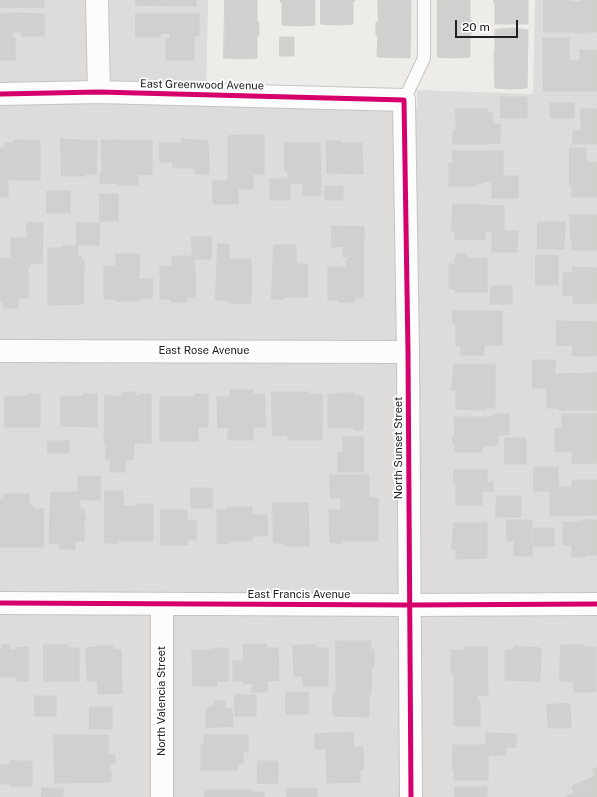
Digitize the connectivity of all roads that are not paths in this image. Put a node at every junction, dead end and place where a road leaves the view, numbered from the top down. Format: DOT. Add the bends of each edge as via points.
graph roads {
  1 [pos="97,0"];
  2 [pos="424,0"];
  3 [pos="99,92"];
  4 [pos="0,94"];
  5 [pos="404,100"];
  6 [pos="0,351"];
  7 [pos="408,352"];
  8 [pos="0,603"];
  9 [pos="597,604"];
  10 [pos="162,605"];
  11 [pos="410,605"];
  12 [pos="162,797"];
  13 [pos="411,797"];
  1 -- 3 [label="street"];
  2 -- 5 [label="lane" via="424,58"];
  3 -- 4 [label="street, East Greenwood Avenue"];
  3 -- 5 [label="street, East Greenwood Avenue"];
  5 -- 7 [label="street, North Sunset Street"];
  6 -- 7 [label="street, East Rose Avenue"];
  7 -- 11 [label="street, North Sunset Street"];
  8 -- 10 [label="street, East Francis Avenue"];
  9 -- 11 [label="street, East Francis Avenue"];
  10 -- 11 [label="street, East Francis Avenue"];
  10 -- 12 [label="street, North Valencia Street"];
  11 -- 13 [label="street, North Sunset Street"];
}
